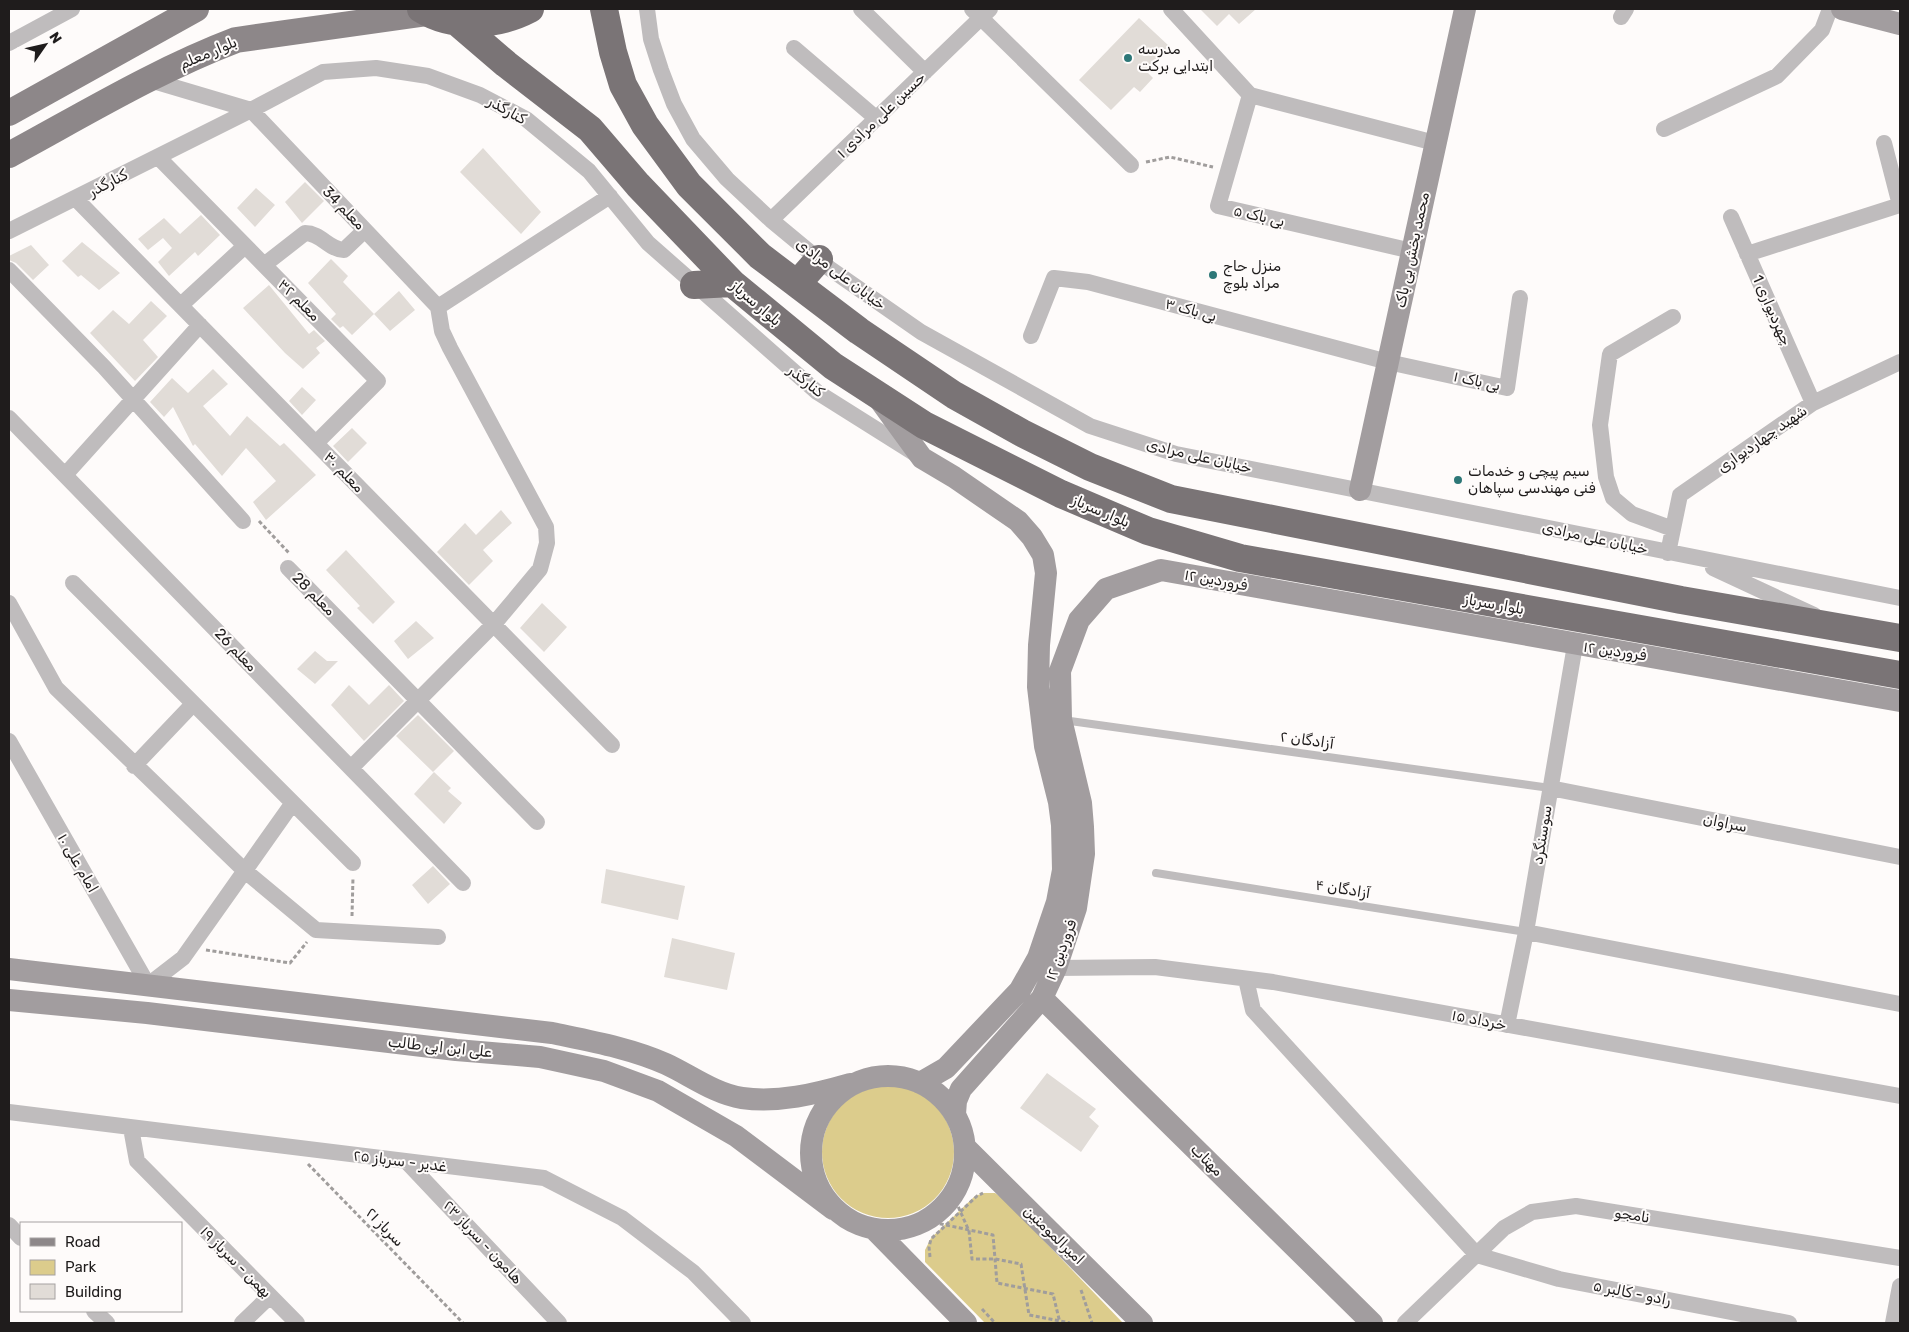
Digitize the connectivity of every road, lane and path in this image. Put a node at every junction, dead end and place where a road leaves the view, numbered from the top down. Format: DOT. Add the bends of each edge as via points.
graph roads {
  1 [pos="72,9"];
  2 [pos="196,9"];
  3 [pos="530,9"];
  4 [pos="604,9"];
  5 [pos="647,9"];
  6 [pos="861,9"];
  7 [pos="1171,9"];
  8 [pos="1465,9"];
  9 [pos="1830,9"];
  10 [pos="1842,9"];
  11 [pos="424,11"];
  12 [pos="981,12"];
  13 [pos="311,19"];
  14 [pos="457,22"];
  15 [pos="1900,24"];
  16 [pos="9,42"];
  17 [pos="794,48"];
  18 [pos="925,72"];
  19 [pos="150,80"];
  20 [pos="1250,95"];
  21 [pos="251,110"];
  22 [pos="9,113"];
  23 [pos="877,120"];
  24 [pos="1664,128"];
  25 [pos="1435,143"];
  26 [pos="1884,143"];
  27 [pos="9,155"];
  28 [pos="158,157"];
  29 [pos="1131,165"];
  30 [pos="1228,171"];
  31 [pos="610,196"];
  32 [pos="76,199"];
  33 [pos="1731,217"];
  34 [pos="771,220"];
  35 [pos="365,230"];
  36 [pos="9,231"];
  37 [pos="245,246"];
  38 [pos="1412,251"];
  39 [pos="1747,254"];
  40 [pos="818,259"];
  41 [pos="264,266"];
  42 [pos="9,270"];
  43 [pos="732,284"];
  44 [pos="797,284"];
  45 [pos="694,285"];
  46 [pos="1520,298"];
  47 [pos="181,305"];
  48 [pos="438,307"];
  49 [pos="1672,317"];
  50 [pos="200,325"];
  51 [pos="1031,336"];
  52 [pos="1388,362"];
  53 [pos="1900,362"];
  54 [pos="874,392"];
  55 [pos="134,400"];
  56 [pos="1813,404"];
  57 [pos="9,418"];
  58 [pos="316,443"];
  59 [pos="922,458"];
  60 [pos="65,475"];
  61 [pos="1360,490"];
  62 [pos="243,521"];
  63 [pos="1673,529"];
  64 [pos="1668,553"];
  65 [pos="1690,558"];
  66 [pos="288,568"];
  67 [pos="73,583"];
  68 [pos="1900,598"];
  69 [pos="9,603"];
  70 [pos="494,624"];
  71 [pos="1843,628"];
  72 [pos="1900,638"];
  73 [pos="1718,642"];
  74 [pos="1575,645"];
  75 [pos="1668,658"];
  76 [pos="1900,674"];
  77 [pos="418,700"];
  78 [pos="1900,701"];
  79 [pos="193,704"];
  80 [pos="1061,720"];
  81 [pos="9,741"];
  82 [pos="612,745"];
  83 [pos="134,766"];
  84 [pos="351,768"];
  85 [pos="1550,788"];
  86 [pos="292,804"];
  87 [pos="537,822"];
  88 [pos="1900,857"];
  89 [pos="353,863"];
  90 [pos="245,871"];
  91 [pos="1156,873"];
  92 [pos="463,883"];
  93 [pos="316,930"];
  94 [pos="351,932"];
  95 [pos="1526,932"];
  96 [pos="438,937"];
  97 [pos="191,947"];
  98 [pos="1047,963"];
  99 [pos="9,970"];
  100 [pos="1246,978"];
  101 [pos="148,985"];
  102 [pos="1042,998"];
  103 [pos="9,1000"];
  104 [pos="1900,1004"];
  105 [pos="147,1013"];
  106 [pos="1507,1025"];
  107 [pos="920,1083"];
  108 [pos="850,1084"];
  109 [pos="1900,1096"];
  110 [pos="9,1112"];
  111 [pos="955,1114"];
  112 [pos="132,1128"];
  113 [pos="292,1147"];
  114 [pos="965,1147"];
  115 [pos="406,1162"];
  116 [pos="990,1192"];
  117 [pos="957,1203"];
  118 [pos="833,1209"];
  119 [pos="937,1223"];
  120 [pos="9,1225"];
  121 [pos="875,1230"];
  122 [pos="969,1231"];
  123 [pos="20,1237"];
  124 [pos="1477,1255"];
  125 [pos="929,1256"];
  126 [pos="1900,1258"];
  127 [pos="995,1259"];
  128 [pos="1900,1286"];
  129 [pos="1024,1287"];
  130 [pos="270,1296"];
  131 [pos="95,1312"];
  132 [pos="107,1323"];
  133 [pos="242,1323"];
  134 [pos="296,1323"];
  135 [pos="463,1323"];
  136 [pos="559,1323"];
  137 [pos="743,1323"];
  138 [pos="966,1323"];
  139 [pos="1060,1323"];
  140 [pos="1070,1323"];
  141 [pos="1142,1323"];
  142 [pos="1372,1323"];
  143 [pos="1405,1323"];
  144 [pos="1789,1323"];
  145 [pos="1893,1323"];
  1 -- 16 [label="street"];
  2 -- 22 [label="main road"];
  3 -- 14 [label="highway" via="488,22"];
  4 -- 44 [label="highway" via="624,85 645,125 689,184 760,256"];
  5 -- 34 [label="street, خیابان علی مرادی" via="651,38 661,70 674,104 693,139 727,179"];
  6 -- 18 [label="street"];
  7 -- 20 [label="street"];
  8 -- 25 [label="street, محمد بخش بی باک"];
  9 -- 24 [label="street" via="1822,30 1777,76"];
  10 -- 15 [label="street"];
  11 -- 13 [label="main road, بلوار معلم"];
  11 -- 14 [label="highway"];
  12 -- 18 [label="street, حسین علی مرادی ۱"];
  12 -- 29 [label="street"];
  13 -- 19 [label="main road, بلوار معلم" via="236,40"];
  14 -- 43 [label="highway, بلوار سرباز" via="590,129"];
  17 -- 23 [label="street"];
  18 -- 23 [label="street, حسین علی مرادی ۱"];
  19 -- 21 [label="street"];
  19 -- 27 [label="main road, بلوار معلم"];
  20 -- 25 [label="street"];
  20 -- 30 [label="street, بی باک ۵"];
  21 -- 28 [label="street, کنارگذر"];
  21 -- 31 [label="street, کنارگذر" via="323,72 376,68 428,76 480,95 526,119 589,172"];
  21 -- 35 [label="street, معلم 34"];
  23 -- 34 [label="street, حسین علی مرادی ۱"];
  25 -- 38 [label="street, محمد بخش بی باک"];
  26 -- 39 [label="street" via="1900,205"];
  28 -- 32 [label="street, کنارگذر"];
  28 -- 37 [label="street, معلم ۳۲"];
  29 -- 30 [label="path" via="1170,157"];
  30 -- 38 [label="street, بی باک ۵" via="1218,206"];
  31 -- 45 [label="street, کنارگذر" via="648,243"];
  31 -- 48 [label="street"];
  32 -- 36 [label="street, کنارگذر"];
  32 -- 47 [label="street, معلم ۳۰"];
  33 -- 39 [label="street, چهردیواری 1"];
  34 -- 40 [label="street, خیابان علی مرادی"];
  35 -- 41 [label="street" via="344,250 314,233 305,233"];
  35 -- 48 [label="street, معلم 34"];
  37 -- 41 [label="street, معلم ۳۲"];
  37 -- 47 [label="street"];
  38 -- 52 [label="street, محمد بخش بی باک"];
  39 -- 56 [label="street, چهردیواری 1"];
  40 -- 44 [label="highway"];
  40 -- 61 [label="street, خیابان علی مرادی" via="920,332 1090,426 1176,454"];
  41 -- 58 [label="street, معلم ۳۲" via="378,380"];
  42 -- 55 [label="street"];
  43 -- 45 [label="highway"];
  43 -- 54 [label="highway, بلوار سرباز" via="833,366"];
  44 -- 71 [label="highway" via="859,331 954,395 1090,467 1171,499 1681,600"];
  45 -- 59 [label="street, کنارگذر" via="817,392"];
  46 -- 52 [label="street, بی باک ۱" via="1507,388"];
  47 -- 50 [label="street, معلم ۳۰"];
  48 -- 70 [label="street" via="442,331 450,348 546,527 547,543 540,569"];
  49 -- 63 [label="street" via="1610,354 1600,425 1606,477 1613,498 1632,514"];
  50 -- 55 [label="street"];
  50 -- 58 [label="street, معلم ۳۰"];
  51 -- 52 [label="street, بی باک ۳" via="1054,278 1088,282"];
  52 -- 61 [label="street, محمد بخش بی باک"];
  53 -- 56 [label="street, شهید چهاردیواری"];
  54 -- 59 [label="street, ۱۲ فروردین"];
  54 -- 73 [label="highway, بلوار سرباز" via="924,425 1061,494 1148,531 1240,558"];
  55 -- 60 [label="street"];
  55 -- 62 [label="street"];
  56 -- 63 [label="street, شهید چهاردیواری" via="1680,495"];
  57 -- 60 [label="street, معلم 26"];
  58 -- 70 [label="street, معلم ۳۰"];
  59 -- 98 [label="street, ۱۲ فروردین" via="1018,521 1043,555 1046,573 1038,687 1045,746 1059,802 1063,850 1063,870"];
  60 -- 84 [label="street, معلم 26"];
  61 -- 64 [label="street, خیابان علی مرادی"];
  62 -- 66 [label="path, معلم 28" via="251,512 296,561"];
  63 -- 64 [label="street, شهید چهاردیواری"];
  64 -- 65 [label="street, خیابان علی مرادی"];
  65 -- 68 [label="street, خیابان علی مرادی"];
  65 -- 71 [label="street"];
  66 -- 77 [label="street, معلم 28"];
  67 -- 79 [label="street"];
  69 -- 83 [label="street" via="56,688"];
  70 -- 77 [label="street"];
  70 -- 82 [label="street, معلم ۳۰"];
  71 -- 72 [label="highway"];
  73 -- 75 [label="street"];
  73 -- 76 [label="highway, بلوار سرباز"];
  74 -- 75 [label="street, ۱۲ فروردین"];
  74 -- 80 [label="street, ۱۲ فروردین" via="1161,570 1106,589 1079,620 1060,671"];
  74 -- 85 [label="street, سوسنگرد"];
  75 -- 78 [label="street, ۱۲ فروردین"];
  77 -- 84 [label="street"];
  77 -- 87 [label="street, معلم 28"];
  79 -- 83 [label="street"];
  79 -- 86 [label="street"];
  80 -- 85 [label="lane, آزادگان ۲"];
  80 -- 98 [label="street, ۱۲ فروردین" via="1081,803 1084,854 1076,908"];
  81 -- 101 [label="street, امام علی ۱۰"];
  83 -- 90 [label="street"];
  84 -- 92 [label="street, معلم 26"];
  85 -- 88 [label="street, سراوان"];
  85 -- 95 [label="street, سوسنگرد"];
  86 -- 89 [label="street"];
  86 -- 90 [label="street"];
  89 -- 94 [label="path"];
  90 -- 93 [label="street"];
  90 -- 97 [label="street"];
  91 -- 95 [label="lane, آزادگان ۴"];
  93 -- 94 [label="street"];
  93 -- 97 [label="path" via="290,963"];
  94 -- 96 [label="street"];
  95 -- 104 [label="street"];
  95 -- 106 [label="street, سوسنگرد"];
  97 -- 101 [label="street" via="183,958"];
  98 -- 100 [label="street, ۱۵ خرداد" via="1156,967"];
  98 -- 102 [label="street, ۱۲ فروردین"];
  98 -- 107 [label="street, ۱۲ فروردین" via="946,1068"];
  99 -- 101 [label="street, علی ابن ابی طالب"];
  100 -- 106 [label="street, ۱۵ خرداد"];
  100 -- 124 [label="street" via="1253,1010"];
  101 -- 105 [label="street"];
  101 -- 108 [label="street, علی ابن ابی طالب" via="552,1033 607,1044 664,1063 739,1098 790,1098"];
  102 -- 111 [label="street, ۱۲ فروردین" via="961,1089"];
  102 -- 142 [label="street, مهتاب"];
  103 -- 105 [label="street, علی ابن ابی طالب"];
  105 -- 118 [label="street, علی ابن ابی طالب" via="540,1057 604,1071 658,1091 736,1136"];
  106 -- 109 [label="street, ۱۵ خرداد"];
  107 -- 108 [label="street" via="897,1076 873,1076"];
  107 -- 111 [label="street" via="940,1096"];
  108 -- 118 [label="street" via="831,1099 818,1119 810,1142 811,1166 819,1189"];
  110 -- 112 [label="street, غدیر - سرباز ۲۵"];
  111 -- 114 [label="street"];
  112 -- 113 [label="street, غدیر - سرباز ۲۵"];
  112 -- 130 [label="street, بهمن - سرباز ۱۹" via="137,1161"];
  113 -- 115 [label="street, غدیر - سرباز ۲۵"];
  113 -- 135 [label="path, سرباز ۲۱"];
  114 -- 117 [label="street"];
  114 -- 141 [label="street, امیرالمومنین"];
  115 -- 136 [label="street, هامون - سرباز ۲۳"];
  115 -- 137 [label="street, غدیر - سرباز ۲۵" via="544,1178 622,1218 693,1272"];
  116 -- 117 [label="path"];
  117 -- 119 [label="path"];
  117 -- 119 [label="street" via="942,1210"];
  117 -- 122 [label="path"];
  118 -- 121 [label="street" via="852,1223"];
  119 -- 121 [label="street"];
  119 -- 122 [label="path"];
  119 -- 125 [label="path"];
  120 -- 123 [label="street"];
  121 -- 138 [label="street"];
  122 -- 127 [label="path" via="993,1235"];
  122 -- 127 [label="path" via="972,1259"];
  124 -- 126 [label="street, نامجو" via="1504,1228 1532,1212 1576,1206"];
  124 -- 143 [label="street, نامجو"];
  124 -- 144 [label="street, رادو - کالبر ۵" via="1559,1279"];
  127 -- 129 [label="path" via="1021,1264"];
  127 -- 129 [label="path" via="997,1283"];
  128 -- 145 [label="street"];
  129 -- 139 [label="path" via="1053,1294"];
  129 -- 139 [label="path" via="1029,1315"];
  130 -- 133 [label="street"];
  130 -- 134 [label="street, بهمن - سرباز ۱۹"];
  131 -- 132 [label="street"];
  139 -- 140 [label="path"];
}
